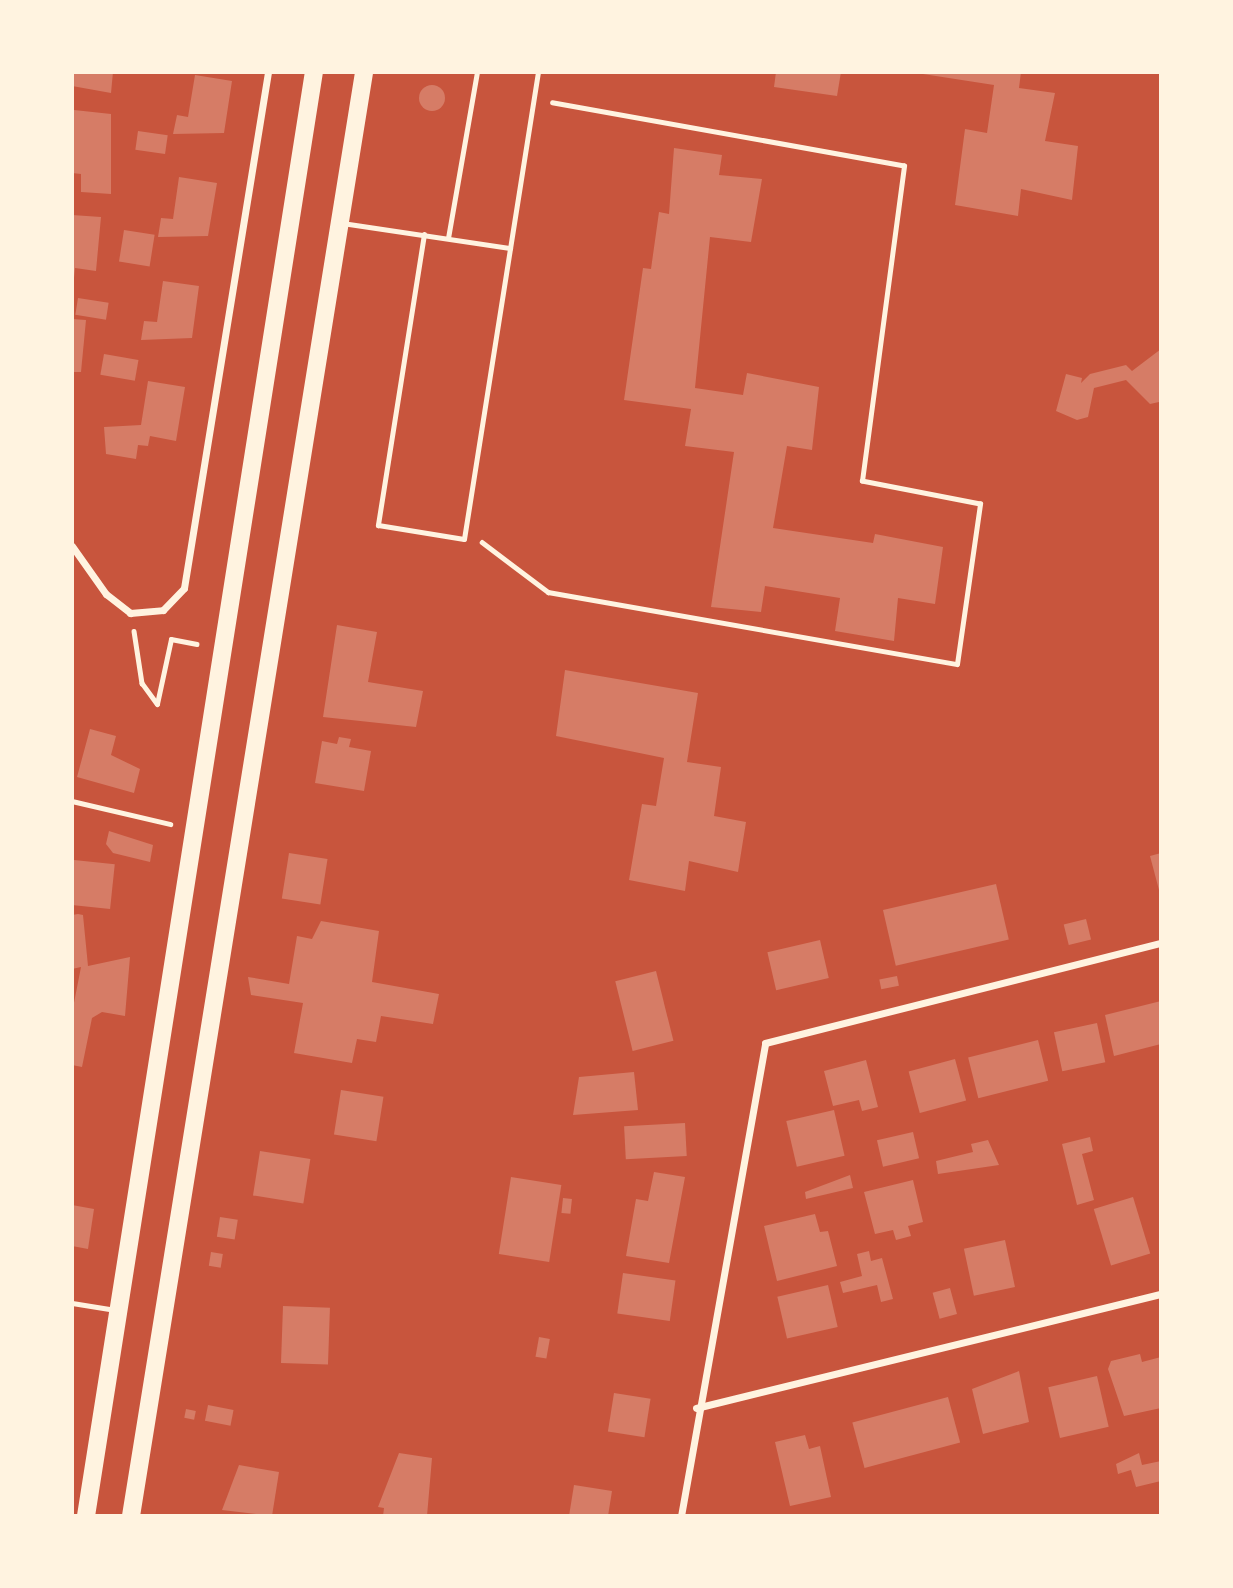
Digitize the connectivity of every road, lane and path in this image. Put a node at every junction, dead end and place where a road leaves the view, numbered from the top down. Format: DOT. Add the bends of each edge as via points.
graph roads {
  1 [pos="268,72"];
  2 [pos="314,72"];
  3 [pos="364,72"];
  4 [pos="477,72"];
  5 [pos="538,72"];
  6 [pos="533,99"];
  7 [pos="339,222"];
  8 [pos="424,234"];
  9 [pos="448,238"];
  10 [pos="510,248"];
  11 [pos="464,539"];
  12 [pos="72,546"];
  13 [pos="130,613"];
  14 [pos="223,649"];
  15 [pos="72,801"];
  16 [pos="194,830"];
  17 [pos="1161,943"];
  18 [pos="1161,1294"];
  19 [pos="72,1303"];
  20 [pos="118,1310"];
  21 [pos="696,1408"];
  22 [pos="84,1515"];
  23 [pos="131,1516"];
  24 [pos="681,1516"];
  1 -- 13 [label="street" via="184,588 163,610"];
  2 -- 14 [label="main road"];
  3 -- 7 [label="main road"];
  4 -- 9 [label="lane"];
  5 -- 6 [label="lane"];
  6 -- 10 [label="lane"];
  6 -- 11 [label="path" via="904,166 862,481 979,504 957,664 548,592 482,542"];
  7 -- 8 [label="lane"];
  7 -- 23 [label="main road"];
  8 -- 9 [label="lane"];
  8 -- 11 [label="lane" via="378,526"];
  9 -- 10 [label="lane"];
  10 -- 11 [label="lane"];
  12 -- 13 [label="street" via="106,594"];
  13 -- 14 [label="path" via="142,683 157,704 171,639"];
  14 -- 16 [label="main road"];
  15 -- 16 [label="path"];
  16 -- 20 [label="main road"];
  17 -- 21 [label="street" via="765,1043"];
  18 -- 21 [label="street"];
  19 -- 20 [label="lane"];
  20 -- 22 [label="main road"];
  21 -- 24 [label="street"];
}
